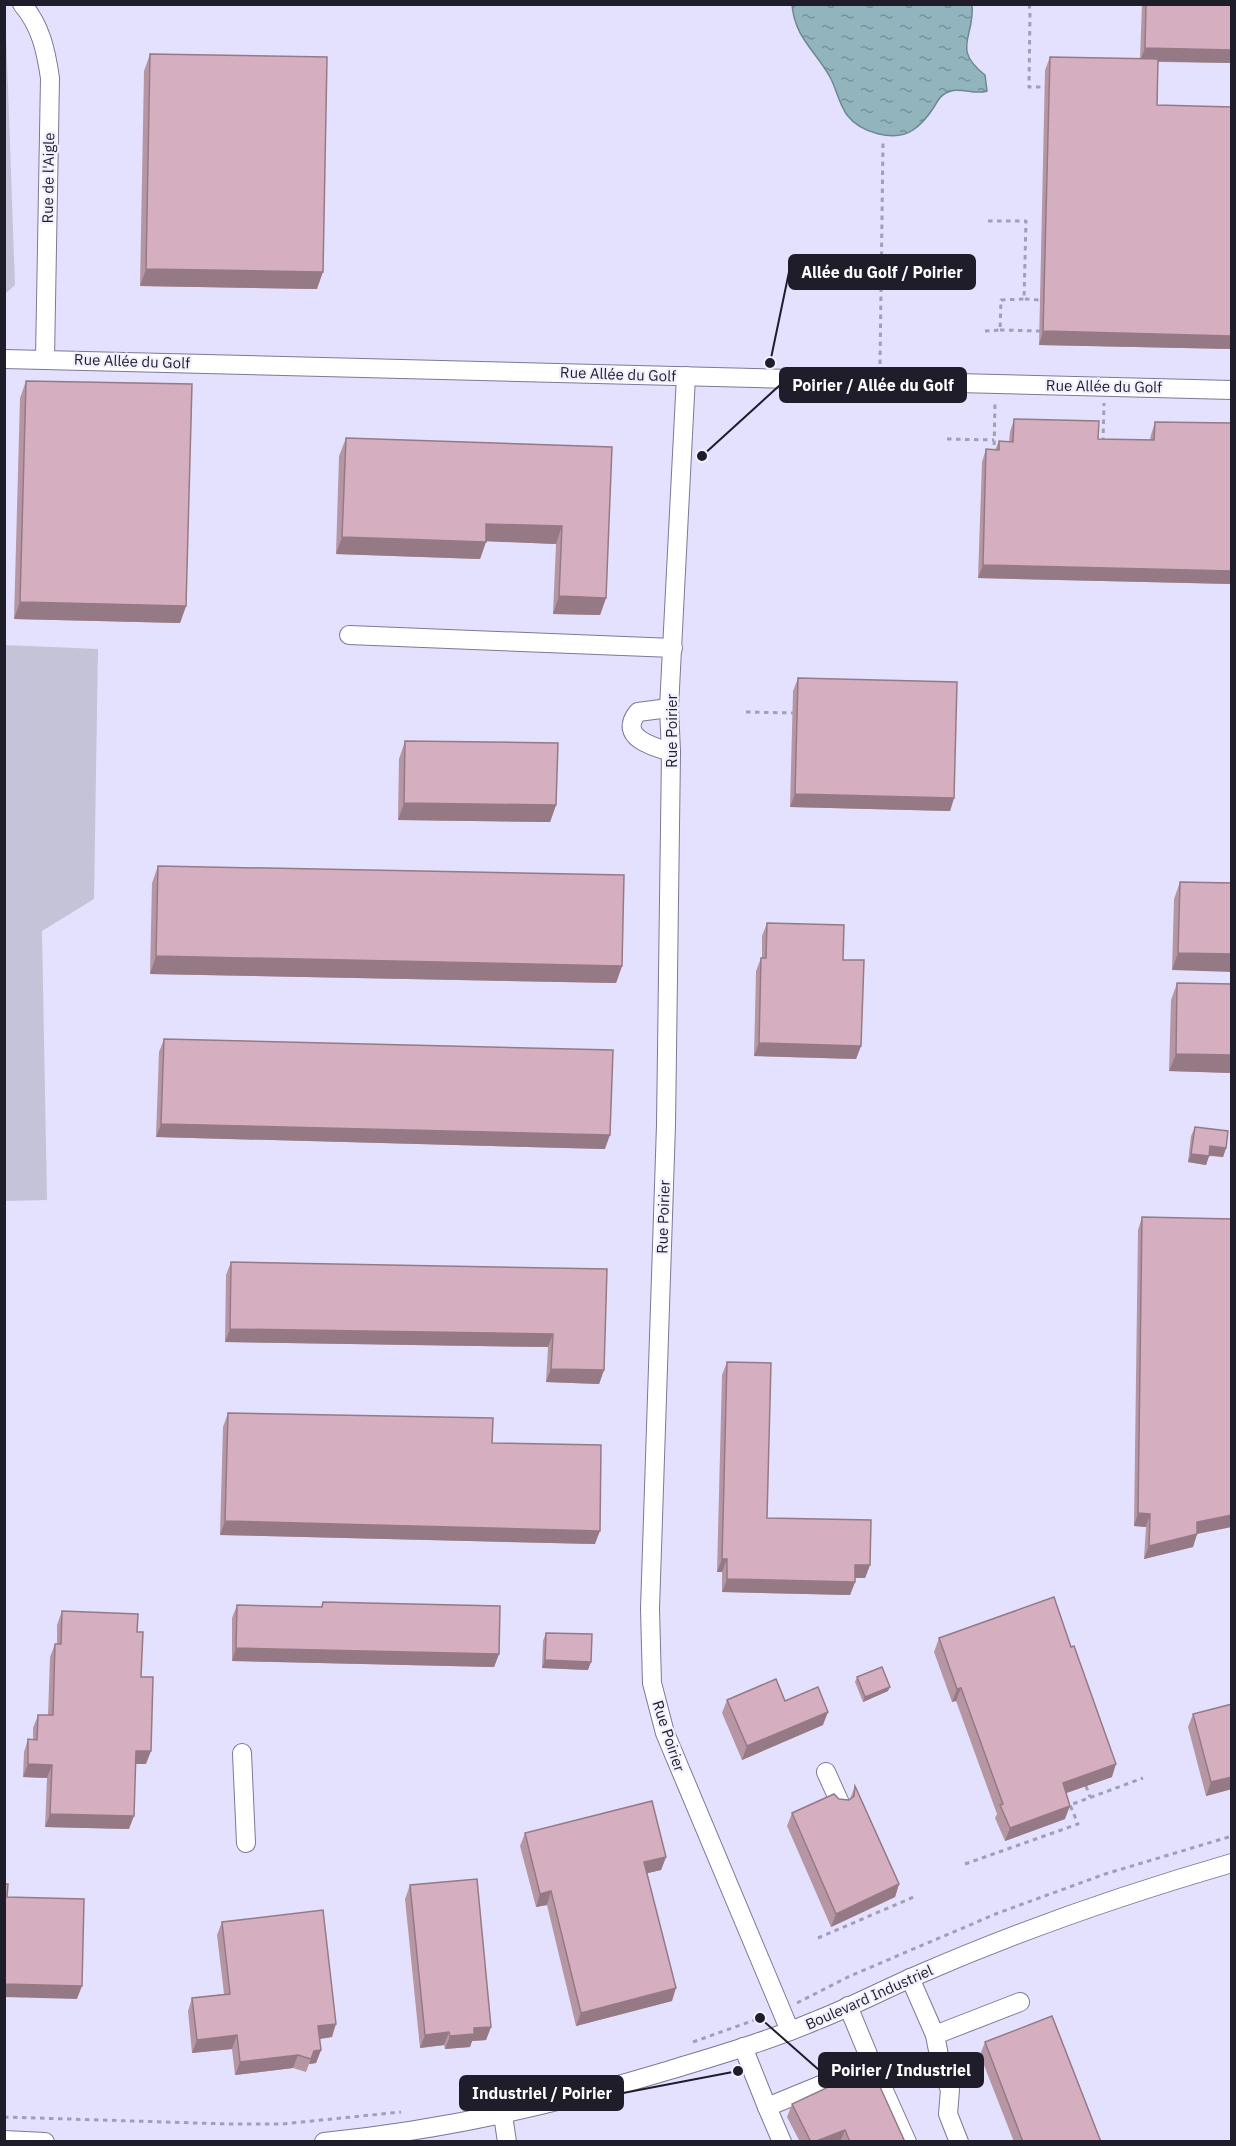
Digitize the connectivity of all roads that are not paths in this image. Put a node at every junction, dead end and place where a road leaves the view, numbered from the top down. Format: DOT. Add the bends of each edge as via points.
graph roads {
  1 [pos="22,4"];
  2 [pos="4,358"];
  3 [pos="45,359"];
  4 [pos="686,376"];
  5 [pos="1232,390"];
  6 [pos="349,635"];
  7 [pos="673,648"];
  8 [pos="669,708"];
  9 [pos="671,752"];
  10 [pos="242,1753"];
  11 [pos="826,1772"];
  12 [pos="840,1803"];
  13 [pos="246,1843"];
  14 [pos="1232,1863"];
  15 [pos="910,1978"];
  16 [pos="1020,2002"];
  17 [pos="848,2006"];
  18 [pos="790,2031"];
  19 [pos="935,2035"];
  20 [pos="743,2047"];
  21 [pos="872,2064"];
  22 [pos="767,2107"];
  23 [pos="503,2115"];
  24 [pos="367,2139"];
  25 [pos="4,2140"];
  26 [pos="27,2141"];
  27 [pos="45,2142"];
  28 [pos="324,2142"];
  29 [pos="507,2142"];
  30 [pos="782,2142"];
  31 [pos="907,2142"];
  32 [pos="959,2142"];
  1 -- 3 [label="street, Rue de l'Aigle" via="46,49 50,78"];
  2 -- 3 [label="street, Rue Allée du Golf"];
  3 -- 4 [label="street, Rue Allée du Golf"];
  4 -- 5 [label="street, Rue Allée du Golf"];
  4 -- 7 [label="street, Rue Poirier"];
  6 -- 7 [label="street"];
  7 -- 8 [label="street, Rue Poirier"];
  8 -- 9 [label="street, Rue Poirier"];
  8 -- 9 [label="street" via="638,712 632,729 640,740"];
  9 -- 18 [label="street, Rue Poirier" via="666,1113 650,1630 652,1683 665,1733"];
  10 -- 13 [label="street"];
  11 -- 12 [label="street"];
  14 -- 15 [label="street, Boulevard Industriel" via="1063,1917"];
  15 -- 17 [label="street, Boulevard Industriel"];
  15 -- 19 [label="street"];
  16 -- 19 [label="street"];
  17 -- 18 [label="street, Boulevard Industriel"];
  17 -- 21 [label="street"];
  18 -- 20 [label="street, Boulevard Industriel"];
  19 -- 32 [label="street" via="950,2090 948,2114"];
  20 -- 22 [label="street"];
  20 -- 23 [label="street, Boulevard Industriel" via="584,2096"];
  21 -- 22 [label="street"];
  21 -- 31 [label="street"];
  22 -- 30 [label="street"];
  23 -- 24 [label="street, Boulevard Industriel"];
  23 -- 29 [label="street"];
  24 -- 28 [label="street, Boulevard Industriel"];
  25 -- 26 [label="street"];
  26 -- 27 [label="street"];
}
